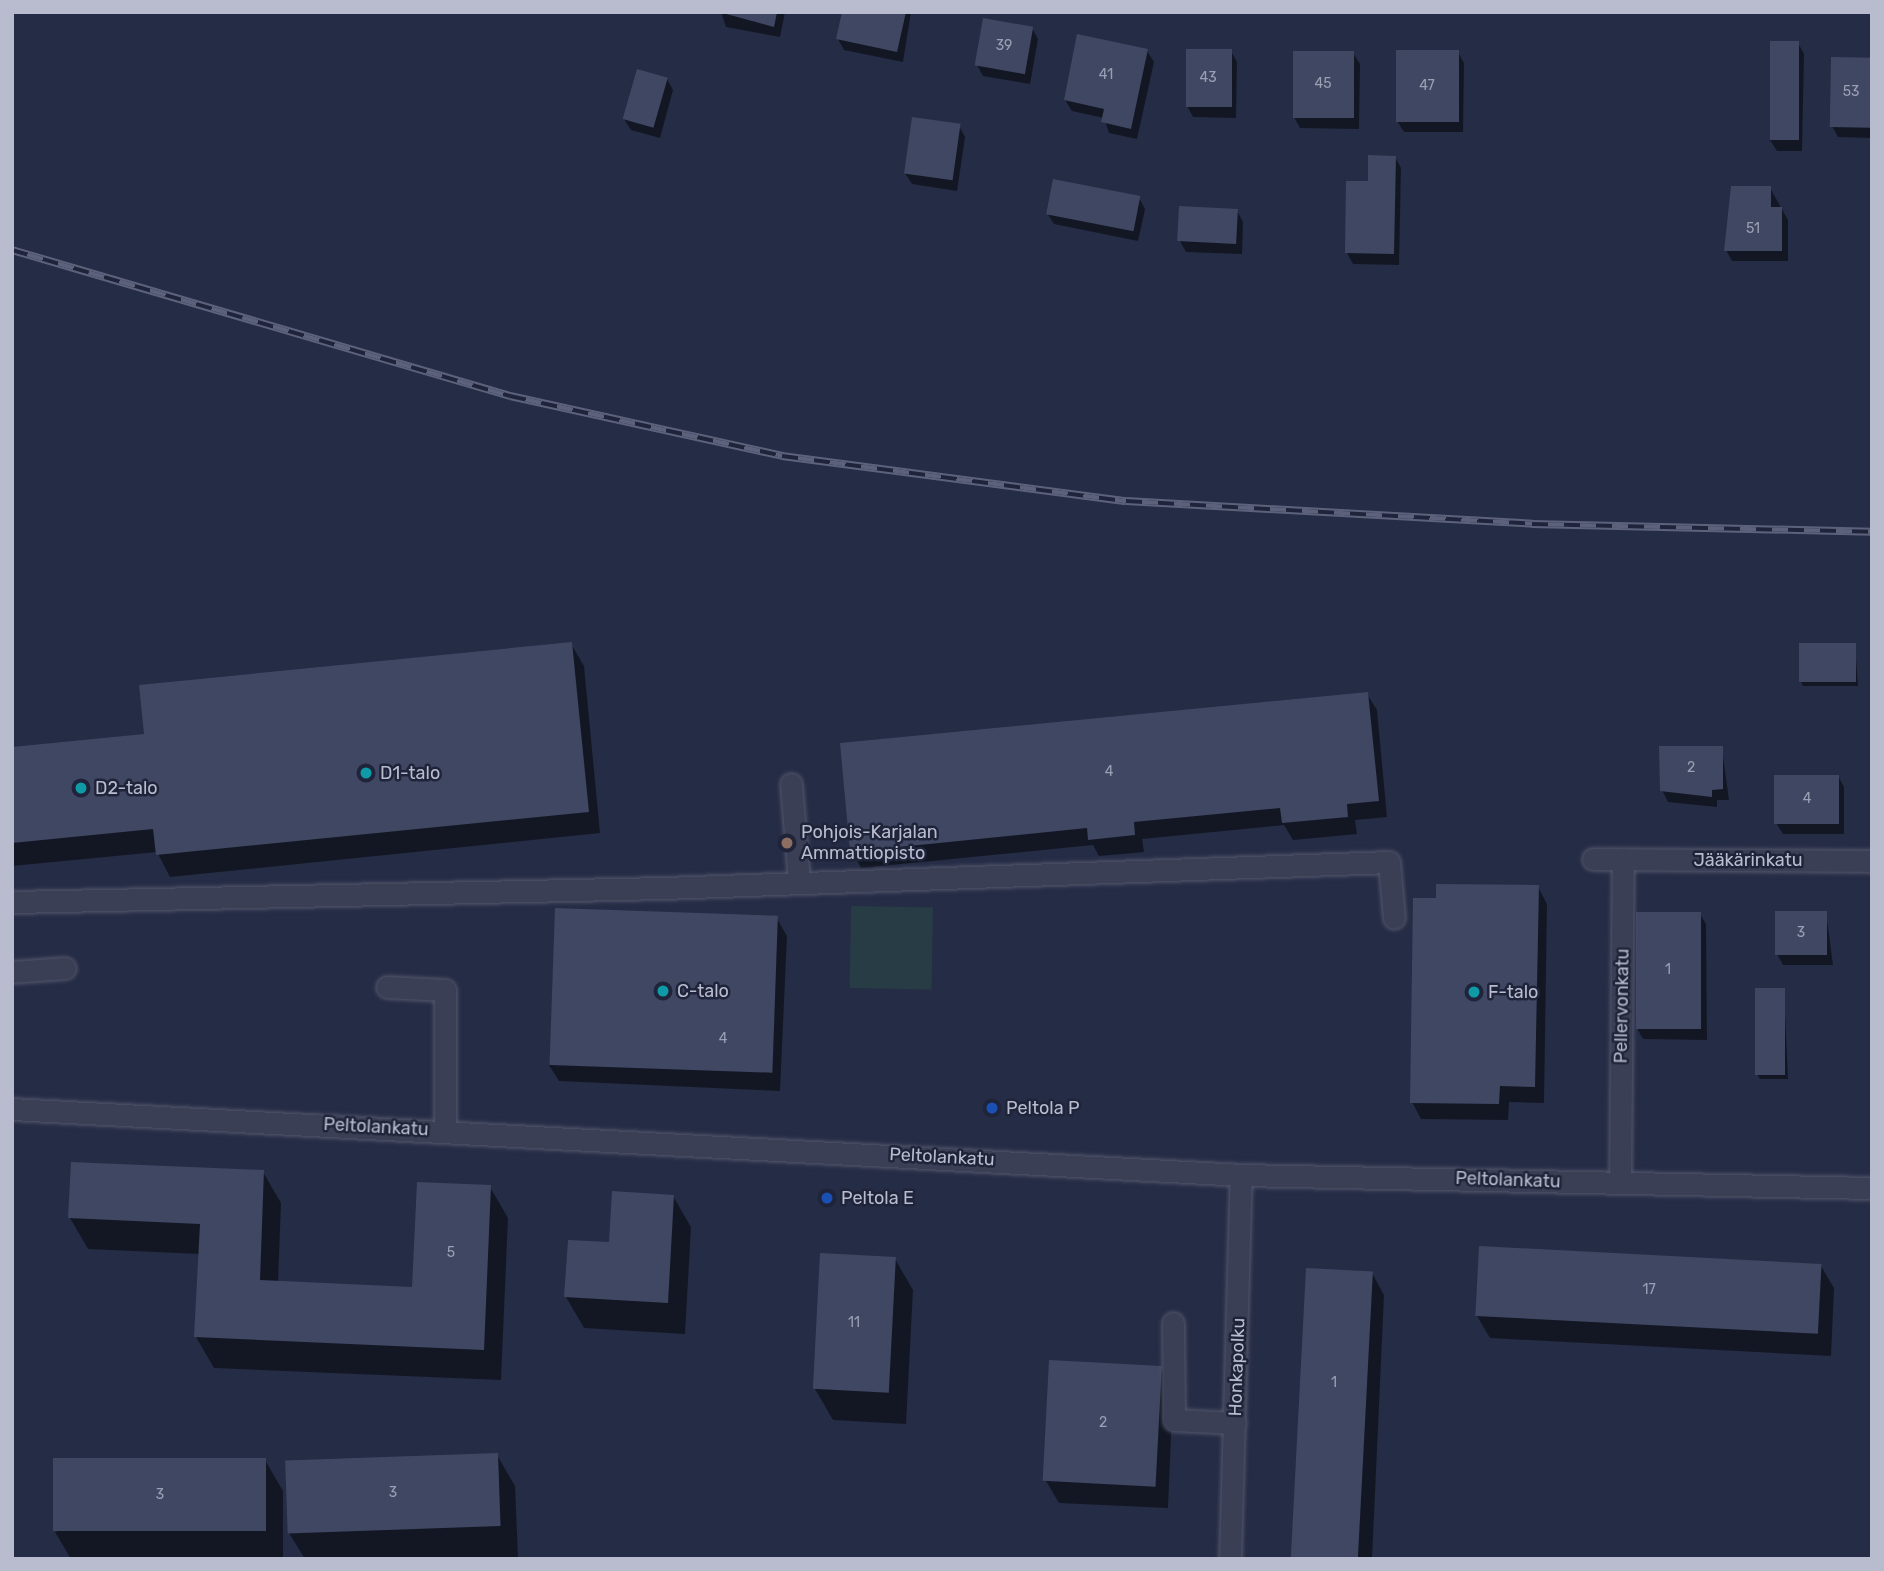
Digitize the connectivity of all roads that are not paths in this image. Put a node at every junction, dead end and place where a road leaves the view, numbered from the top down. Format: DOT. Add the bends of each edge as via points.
graph roads {
  1 [pos="791,784"];
  2 [pos="1593,859"];
  3 [pos="1623,859"];
  4 [pos="1872,861"];
  5 [pos="799,881"];
  6 [pos="12,902"];
  7 [pos="1394,918"];
  8 [pos="65,968"];
  9 [pos="12,972"];
  10 [pos="387,987"];
  11 [pos="12,1109"];
  12 [pos="445,1130"];
  13 [pos="1241,1175"];
  14 [pos="1620,1183"];
  15 [pos="1872,1188"];
  16 [pos="1173,1323"];
  17 [pos="1235,1423"];
  18 [pos="1230,1559"];
  1 -- 5 [label="street"];
  2 -- 3 [label="street"];
  3 -- 4 [label="street, Jääkärinkatu"];
  3 -- 14 [label="street, Pellervonkatu"];
  5 -- 6 [label="street"];
  5 -- 7 [label="street" via="1389,862"];
  8 -- 9 [label="street"];
  10 -- 12 [label="street" via="445,990"];
  11 -- 12 [label="street, Peltolankatu"];
  12 -- 13 [label="street, Peltolankatu"];
  13 -- 14 [label="street, Peltolankatu"];
  13 -- 17 [label="street, Honkapolku"];
  14 -- 15 [label="street, Peltolankatu"];
  16 -- 17 [label="street" via="1174,1420"];
  17 -- 18 [label="street, Honkapolku"];
}
